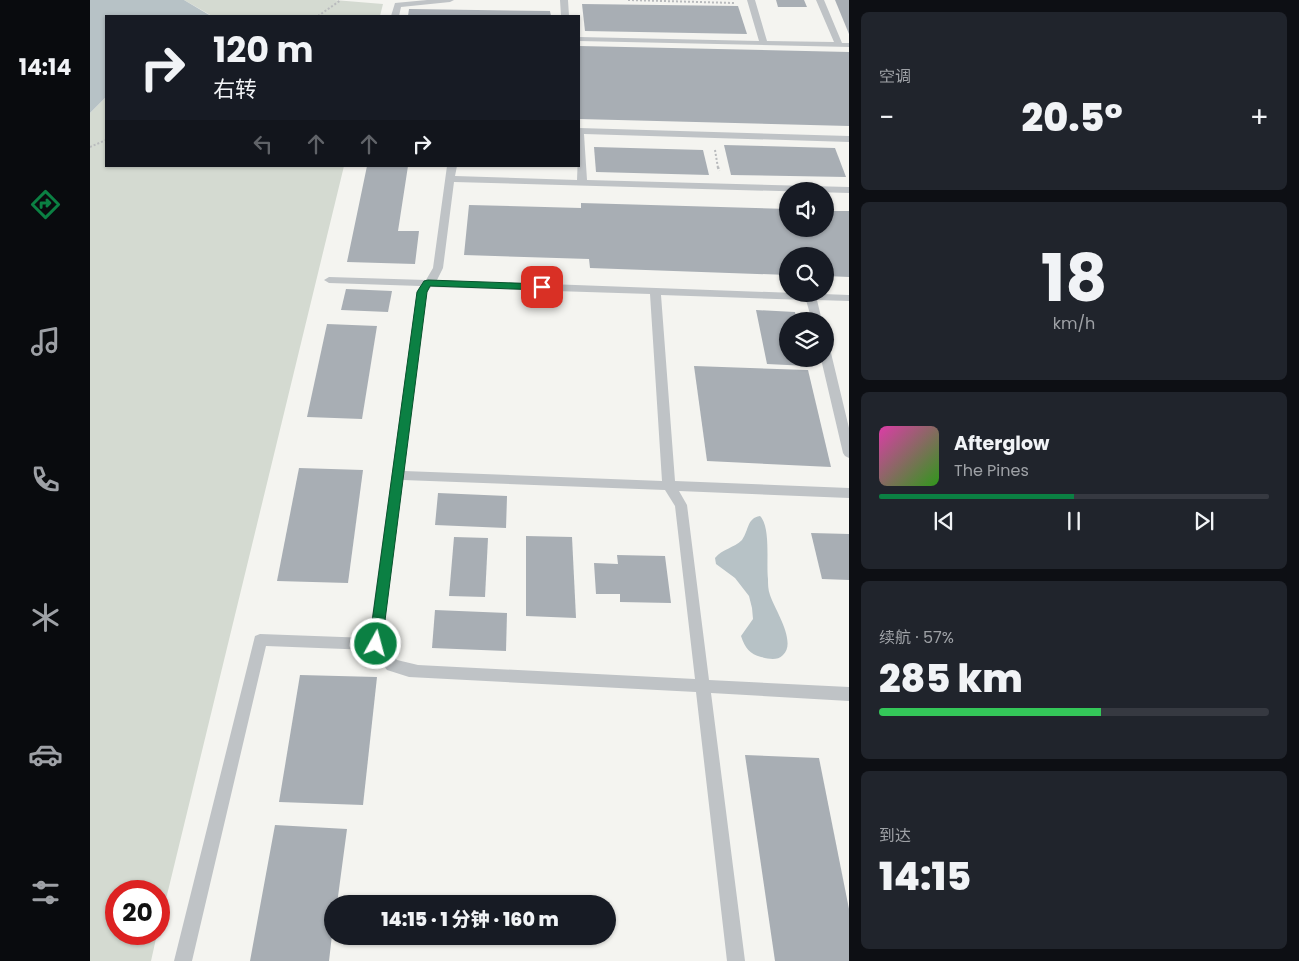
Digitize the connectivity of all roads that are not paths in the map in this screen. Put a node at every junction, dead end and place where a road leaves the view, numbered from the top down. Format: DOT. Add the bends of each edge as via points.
graph roads {
  1 [pos="450,0"];
  2 [pos="564,0"];
  3 [pos="820,0"];
  4 [pos="752,2"];
  5 [pos="395,15"];
  6 [pos="565,15"];
  7 [pos="580,39"];
  8 [pos="764,43"];
  9 [pos="838,45"];
  10 [pos="849,45"];
  11 [pos="580,131"];
  12 [pos="849,139"];
  13 [pos="580,148"];
  14 [pos="452,172"];
  15 [pos="582,182"];
  16 [pos="849,190"];
  17 [pos="329,280"];
  18 [pos="428,283"];
  19 [pos="656,290"];
  20 [pos="779,296"];
  21 [pos="834,298"];
  22 [pos="849,298"];
  23 [pos="828,367"];
  24 [pos="849,453"];
  25 [pos="398,474"];
  26 [pos="669,486"];
  27 [pos="849,493"];
  28 [pos="376,644"];
  29 [pos="703,686"];
  30 [pos="849,694"];
  31 [pos="183,961"];
  32 [pos="736,961"];
  1 -- 5 [label="lane" via="398,5"];
  2 -- 6 [label="lane"];
  3 -- 9 [label="lane"];
  4 -- 8 [label="lane"];
  7 -- 8 [label="lane"];
  8 -- 9 [label="lane"];
  9 -- 10 [label="lane"];
  11 -- 12 [label="lane"];
  13 -- 15 [label="lane"];
  14 -- 15 [label="lane"];
  14 -- 18 [label="lane" via="438,268"];
  15 -- 16 [label="lane"];
  17 -- 18 [label="lane"];
  18 -- 19 [label="lane"];
  18 -- 25 [label="lane" via="422,292"];
  19 -- 20 [label="lane"];
  19 -- 26 [label="lane"];
  21 -- 22 [label="lane"];
  23 -- 24 [label="lane"];
  25 -- 26 [label="lane"];
  25 -- 28 [label="lane"];
  26 -- 27 [label="lane"];
  26 -- 29 [label="lane" via="682,506"];
  28 -- 29 [label="lane" via="386,662 402,670"];
  28 -- 31 [label="lane" via="260,640"];
  29 -- 30 [label="lane"];
  29 -- 32 [label="lane"];
}
